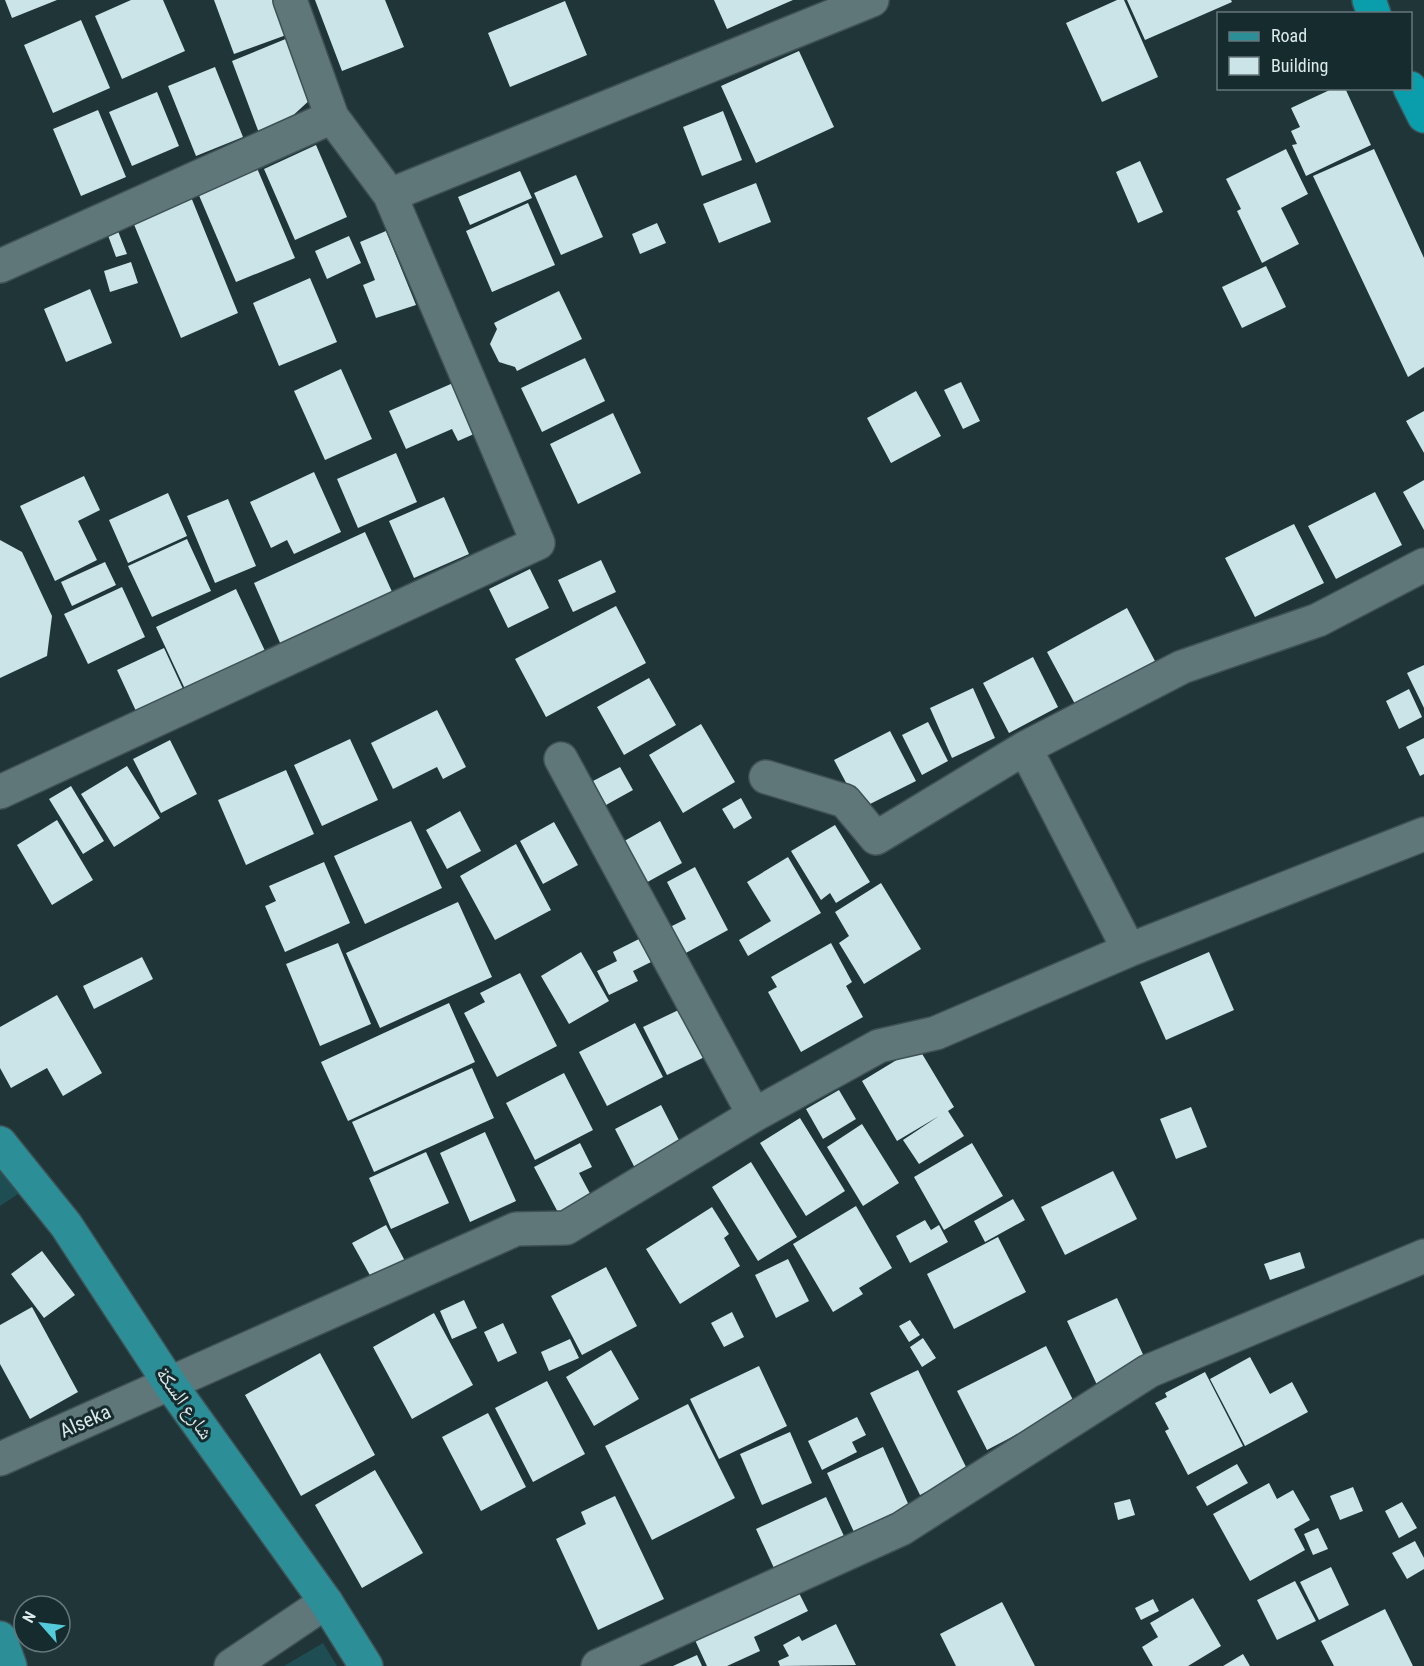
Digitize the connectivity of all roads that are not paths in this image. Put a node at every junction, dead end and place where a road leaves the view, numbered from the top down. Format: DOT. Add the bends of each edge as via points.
graph roads {
  1 [pos="290,0"];
  2 [pos="872,0"];
  3 [pos="1411,90"];
  4 [pos="1424,116"];
  5 [pos="332,117"];
  6 [pos="390,195"];
  7 [pos="0,266"];
  8 [pos="1424,565"];
  9 [pos="1025,748"];
  10 [pos="561,759"];
  11 [pos="766,777"];
  12 [pos="0,792"];
  13 [pos="1424,834"];
  14 [pos="1129,951"];
  15 [pos="754,1115"];
  16 [pos="0,1143"];
  17 [pos="1424,1256"];
  18 [pos="170,1384"];
  19 [pos="0,1459"];
  20 [pos="327,1602"];
  21 [pos="0,1638"];
  22 [pos="10,1666"];
  23 [pos="231,1666"];
  24 [pos="366,1666"];
  25 [pos="598,1666"];
  1 -- 5 [label="street"];
  2 -- 6 [label="street"];
  3 -- 4 [label="highway"];
  5 -- 6 [label="street"];
  5 -- 7 [label="street"];
  6 -- 12 [label="street" via="538,543"];
  8 -- 9 [label="street" via="1318,620 1182,667"];
  9 -- 11 [label="street" via="876,838 845,801"];
  9 -- 14 [label="street"];
  10 -- 15 [label="street"];
  13 -- 14 [label="street, Alseka"];
  14 -- 15 [label="street, Alseka" via="936,1033 879,1046"];
  15 -- 18 [label="street, Alseka" via="566,1228 516,1229"];
  16 -- 18 [label="main road, شارع السكة" via="66,1226"];
  17 -- 25 [label="street" via="1149,1371 901,1529"];
  18 -- 19 [label="street, Alseka"];
  18 -- 20 [label="main road, شارع السكة"];
  20 -- 23 [label="street"];
  20 -- 24 [label="main road, شارع السكة"];
  21 -- 22 [label="main road"];
}
